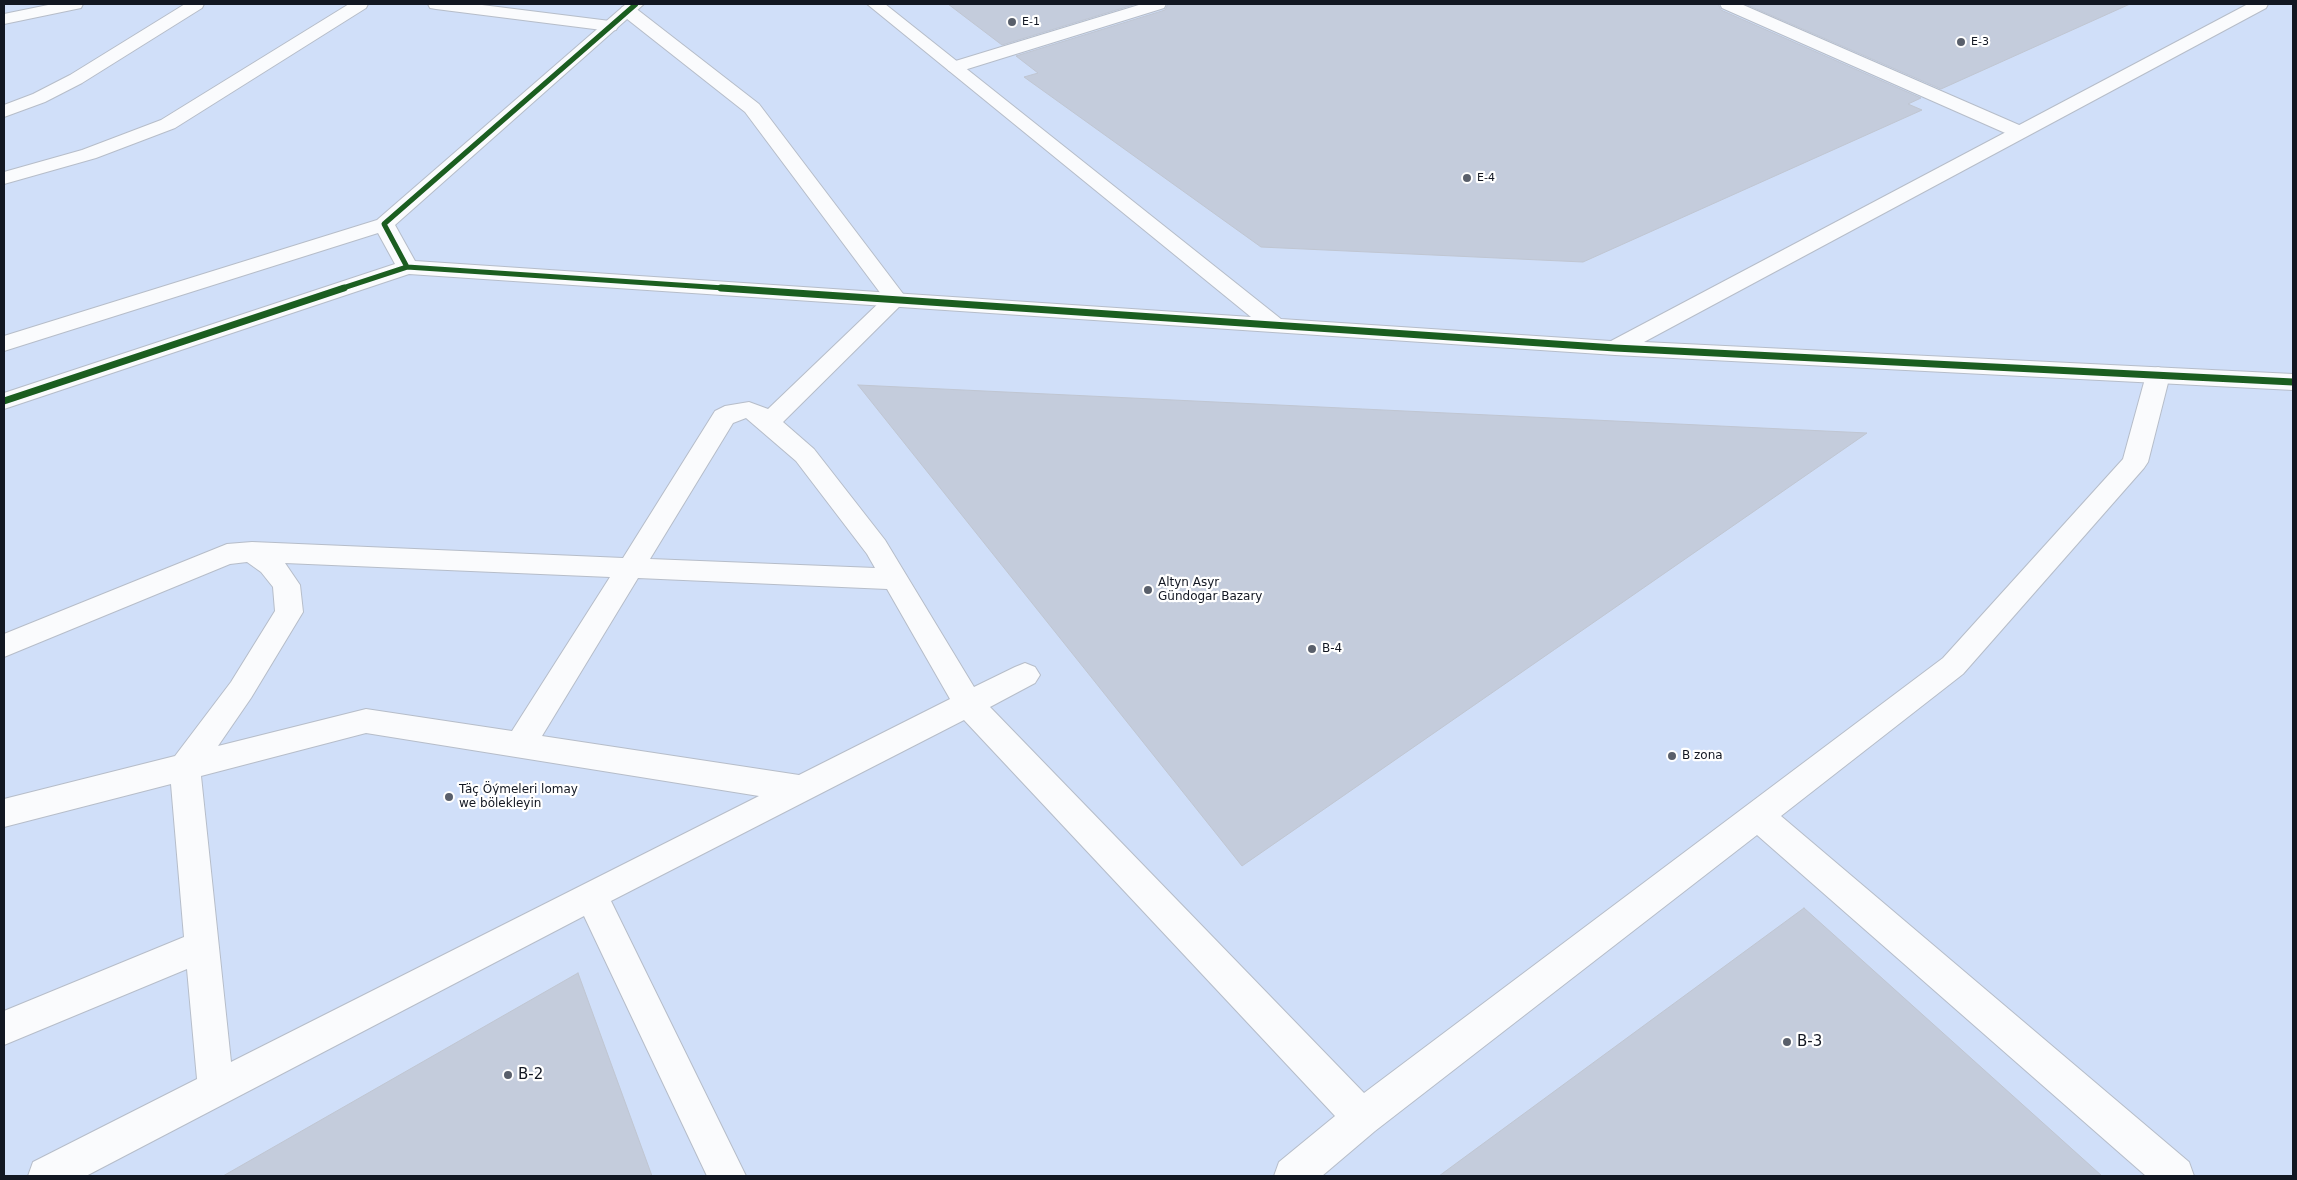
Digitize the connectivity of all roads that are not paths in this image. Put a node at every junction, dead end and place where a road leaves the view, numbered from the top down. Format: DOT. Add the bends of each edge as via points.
graph roads {
  1 [pos="75,4"];
  2 [pos="196,4"];
  3 [pos="360,4"];
  4 [pos="436,4"];
  5 [pos="876,4"];
  6 [pos="1158,4"];
  7 [pos="1728,4"];
  8 [pos="2260,4"];
  9 [pos="632,7"];
  10 [pos="4,20"];
  11 [pos="610,26"];
  12 [pos="955,67"];
  13 [pos="4,111"];
  14 [pos="2018,132"];
  15 [pos="4,178"];
  16 [pos="384,224"];
  17 [pos="407,267"];
  18 [pos="896,300"];
  19 [pos="1276,325"];
  20 [pos="4,344"];
  21 [pos="1615,348"];
  22 [pos="2158,375"];
  23 [pos="2293,382"];
  24 [pos="4,401"];
  25 [pos="769,422"];
  26 [pos="252,552"];
  27 [pos="631,567"];
  28 [pos="894,579"];
  29 [pos="4,646"];
  30 [pos="1025,675"];
  31 [pos="968,704"];
  32 [pos="520,745"];
  33 [pos="185,767"];
  34 [pos="802,789"];
  35 [pos="4,813"];
  36 [pos="1757,816"];
  37 [pos="591,895"];
  38 [pos="202,946"];
  39 [pos="4,1028"];
  40 [pos="216,1090"];
  41 [pos="1362,1118"];
  42 [pos="47,1176"];
  43 [pos="727,1176"];
  44 [pos="1293,1176"];
  45 [pos="2175,1176"];
  1 -- 10 [label="street"];
  2 -- 13 [label="street" via="76,79 40,98"];
  3 -- 15 [label="street" via="168,124 88,154"];
  4 -- 11 [label="street"];
  5 -- 12 [label="street"];
  6 -- 12 [label="street"];
  7 -- 14 [label="street"];
  8 -- 14 [label="street"];
  9 -- 11 [label="street"];
  9 -- 18 [label="street" via="752,108"];
  11 -- 16 [label="street"];
  12 -- 19 [label="street"];
  14 -- 21 [label="street"];
  16 -- 17 [label="street"];
  16 -- 20 [label="street"];
  17 -- 18 [label="street"];
  17 -- 24 [label="street"];
  18 -- 19 [label="street"];
  18 -- 25 [label="street"];
  19 -- 21 [label="street"];
  21 -- 22 [label="street"];
  22 -- 23 [label="street"];
  22 -- 36 [label="street" via="2135,462 1953,666"];
  25 -- 27 [label="street" via="749,410 724,417"];
  25 -- 28 [label="street" via="805,454 876,547"];
  26 -- 27 [label="street"];
  26 -- 29 [label="street" via="227,554"];
  26 -- 33 [label="street" via="270,565 286,585 289,612 241,690"];
  27 -- 28 [label="street"];
  27 -- 32 [label="street"];
  28 -- 31 [label="street"];
  30 -- 31 [label="street"];
  31 -- 34 [label="street"];
  31 -- 41 [label="street"];
  32 -- 33 [label="street" via="366,721"];
  32 -- 34 [label="street"];
  33 -- 35 [label="street"];
  33 -- 38 [label="street"];
  34 -- 37 [label="street"];
  36 -- 41 [label="street"];
  36 -- 45 [label="street"];
  37 -- 40 [label="street"];
  37 -- 43 [label="street"];
  38 -- 39 [label="street"];
  38 -- 40 [label="street"];
  40 -- 42 [label="street"];
  41 -- 44 [label="street"];
}
